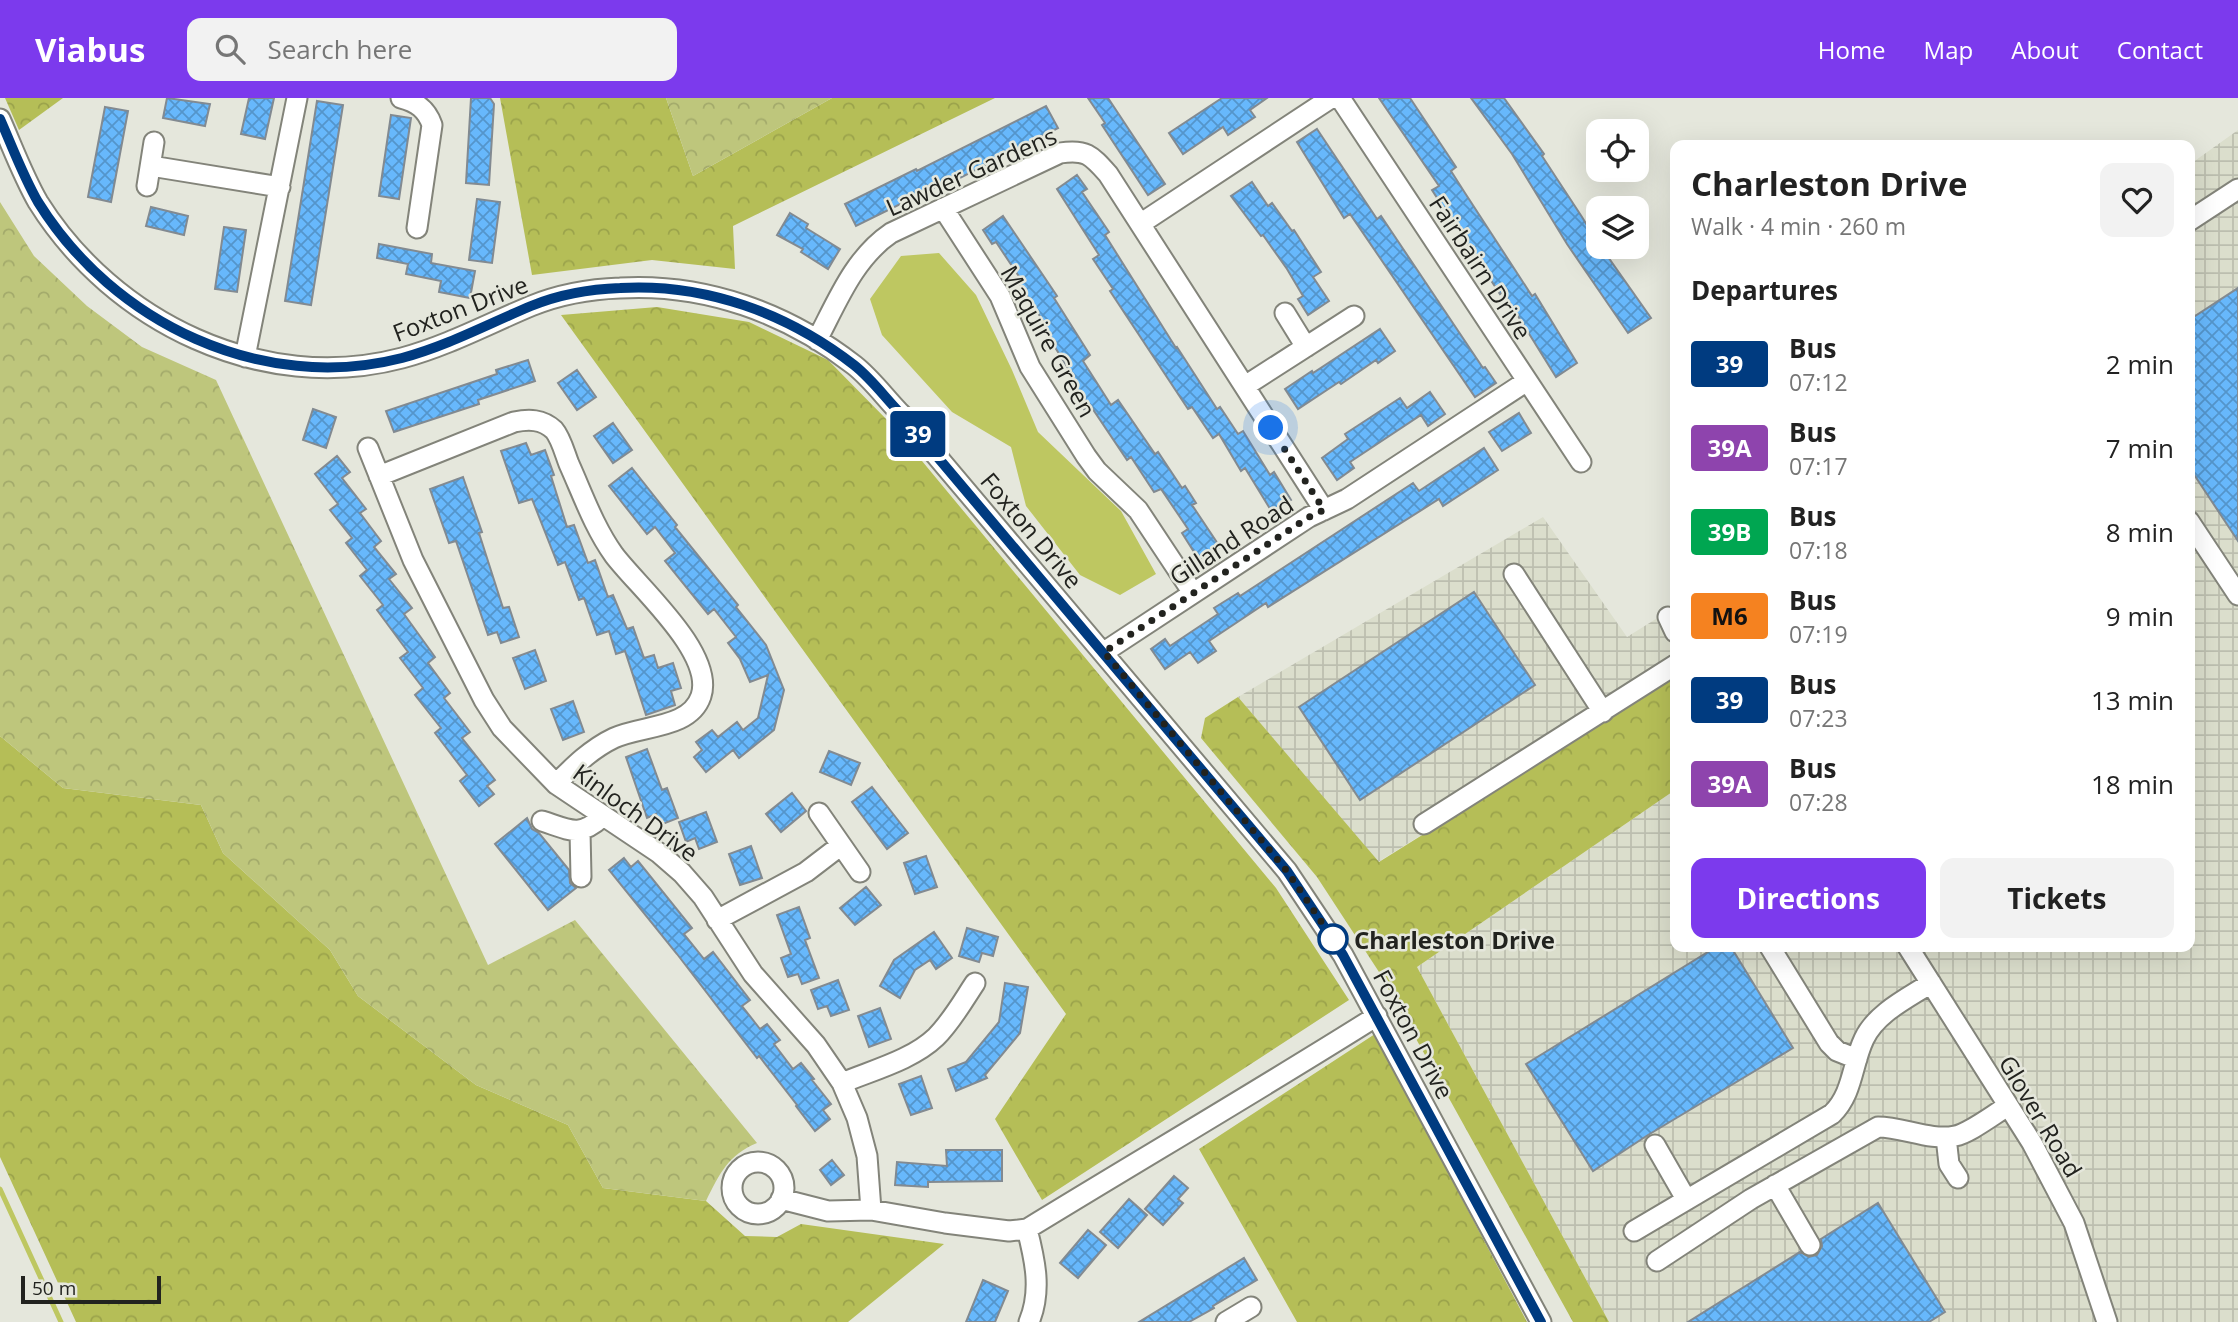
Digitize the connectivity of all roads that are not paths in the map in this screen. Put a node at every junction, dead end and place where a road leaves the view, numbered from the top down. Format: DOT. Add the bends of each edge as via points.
graph roads {
  1 [pos="297,98"];
  2 [pos="401,98"];
  3 [pos="1331,98"];
  4 [pos="1340,98"];
  5 [pos="0,119"];
  6 [pos="155,142"];
  7 [pos="151,166"];
  8 [pos="147,186"];
  9 [pos="280,187"];
  10 [pos="2238,189"];
  11 [pos="943,208"];
  12 [pos="2195,217"];
  13 [pos="1140,224"];
  14 [pos="417,228"];
  15 [pos="1285,313"];
  16 [pos="1354,316"];
  17 [pos="817,340"];
  18 [pos="1306,347"];
  19 [pos="245,357"];
  20 [pos="1527,381"];
  21 [pos="1245,386"];
  22 [pos="368,448"];
  23 [pos="1581,462"];
  24 [pos="379,476"];
  25 [pos="1324,510"];
  26 [pos="2195,530"];
  27 [pos="1514,574"];
  28 [pos="1193,593"];
  29 [pos="2238,595"];
  30 [pos="1104,652"];
  31 [pos="1670,669"];
  32 [pos="1603,712"];
  33 [pos="556,784"];
  34 [pos="819,813"];
  35 [pos="602,817"];
  36 [pos="542,821"];
  37 [pos="1423,824"];
  38 [pos="580,831"];
  39 [pos="840,846"];
  40 [pos="860,872"];
  41 [pos="581,877"];
  42 [pos="717,920"];
  43 [pos="1773,952"];
  44 [pos="1911,952"];
  45 [pos="975,983"];
  46 [pos="1931,983"];
  47 [pos="1377,1016"];
  48 [pos="1857,1059"];
  49 [pos="842,1083"];
  50 [pos="2008,1105"];
  51 [pos="1946,1137"];
  52 [pos="1655,1145"];
  53 [pos="1958,1178"];
  54 [pos="1775,1185"];
  55 [pos="781,1199"];
  56 [pos="1686,1199"];
  57 [pos="871,1210"];
  58 [pos="1027,1229"];
  59 [pos="1634,1231"];
  60 [pos="1810,1245"];
  61 [pos="1657,1261"];
  62 [pos="1251,1307"];
  63 [pos="1029,1322"];
  64 [pos="1226,1322"];
  65 [pos="1541,1322"];
  66 [pos="2107,1322"];
  1 -- 9 [label="street"];
  2 -- 14 [label="street" via="419,105 432,125"];
  3 -- 13 [label="street"];
  4 -- 20 [label="street, Fairbairn Drive"];
  5 -- 19 [label="street, Foxton Drive" via="37,200 100,275 143,311 177,331"];
  6 -- 7 [label="street"];
  7 -- 8 [label="street"];
  7 -- 9 [label="street"];
  9 -- 19 [label="street"];
  10 -- 12 [label="street"];
  11 -- 13 [label="street, Lawder Gardens" via="1060,153 1077,150 1108,173"];
  11 -- 17 [label="street, Lawder Gardens" via="875,244 861,259"];
  11 -- 28 [label="street, Maquire Green" via="1000,296 1030,366 1086,456 1138,510"];
  13 -- 21 [label="street, Lawder Gardens"];
  15 -- 18 [label="street"];
  16 -- 18 [label="street"];
  17 -- 19 [label="street, Foxton Drive" via="744,304 678,290 621,288 553,299 438,347 364,366 288,366"];
  17 -- 30 [label="street, Foxton Drive" via="856,366 902,415"];
  18 -- 21 [label="street"];
  20 -- 23 [label="street, Fairbairn Drive"];
  20 -- 25 [label="street, Gilland Road"];
  21 -- 25 [label="street, Lawder Gardens"];
  22 -- 24 [label="street, Kinloch Drive"];
  24 -- 33 [label="street, Kinloch Drive" via="412,560 484,700 502,728"];
  24 -- 33 [label="street" via="514,422 543,422 556,432 593,519 613,553 670,618 696,658 702,693 695,710 674,722 616,737 590,751"];
  25 -- 28 [label="street, Gilland Road"];
  26 -- 29 [label="street"];
  27 -- 32 [label="street"];
  28 -- 30 [label="street, Gilland Road"];
  30 -- 47 [label="street, Foxton Drive" via="1287,871"];
  31 -- 32 [label="street"];
  32 -- 37 [label="street"];
  33 -- 35 [label="street, Kinloch Drive"];
  34 -- 39 [label="street"];
  35 -- 38 [label="street"];
  35 -- 42 [label="street, Kinloch Drive" via="682,873"];
  36 -- 38 [label="street"];
  38 -- 41 [label="street"];
  39 -- 40 [label="street"];
  39 -- 42 [label="street" via="806,873"];
  42 -- 49 [label="street, Kinloch Drive" via="753,974 816,1045"];
  43 -- 48 [label="street" via="1829,1043"];
  44 -- 46 [label="street, Glover Road"];
  45 -- 49 [label="street" via="946,1026 918,1051"];
  46 -- 48 [label="street" via="1881,1018 1864,1038"];
  46 -- 50 [label="street, Glover Road"];
  47 -- 58 [label="street"];
  47 -- 65 [label="street, Foxton Drive"];
  48 -- 56 [label="street" via="1844,1099 1832,1114"];
  49 -- 57 [label="street, Kinloch Drive" via="867,1156"];
  50 -- 51 [label="street" via="1957,1136"];
  50 -- 66 [label="street, Glover Road" via="2074,1223"];
  51 -- 53 [label="street" via="1949,1164"];
  51 -- 54 [label="street" via="1878,1127"];
  52 -- 56 [label="street"];
  54 -- 60 [label="street"];
  54 -- 61 [label="street"];
  55 -- 57 [label="street" via="828,1211"];
  56 -- 59 [label="street"];
  57 -- 58 [label="street" via="1009,1231"];
  58 -- 63 [label="street" via="1037,1299"];
  62 -- 64 [label="street"];
}
